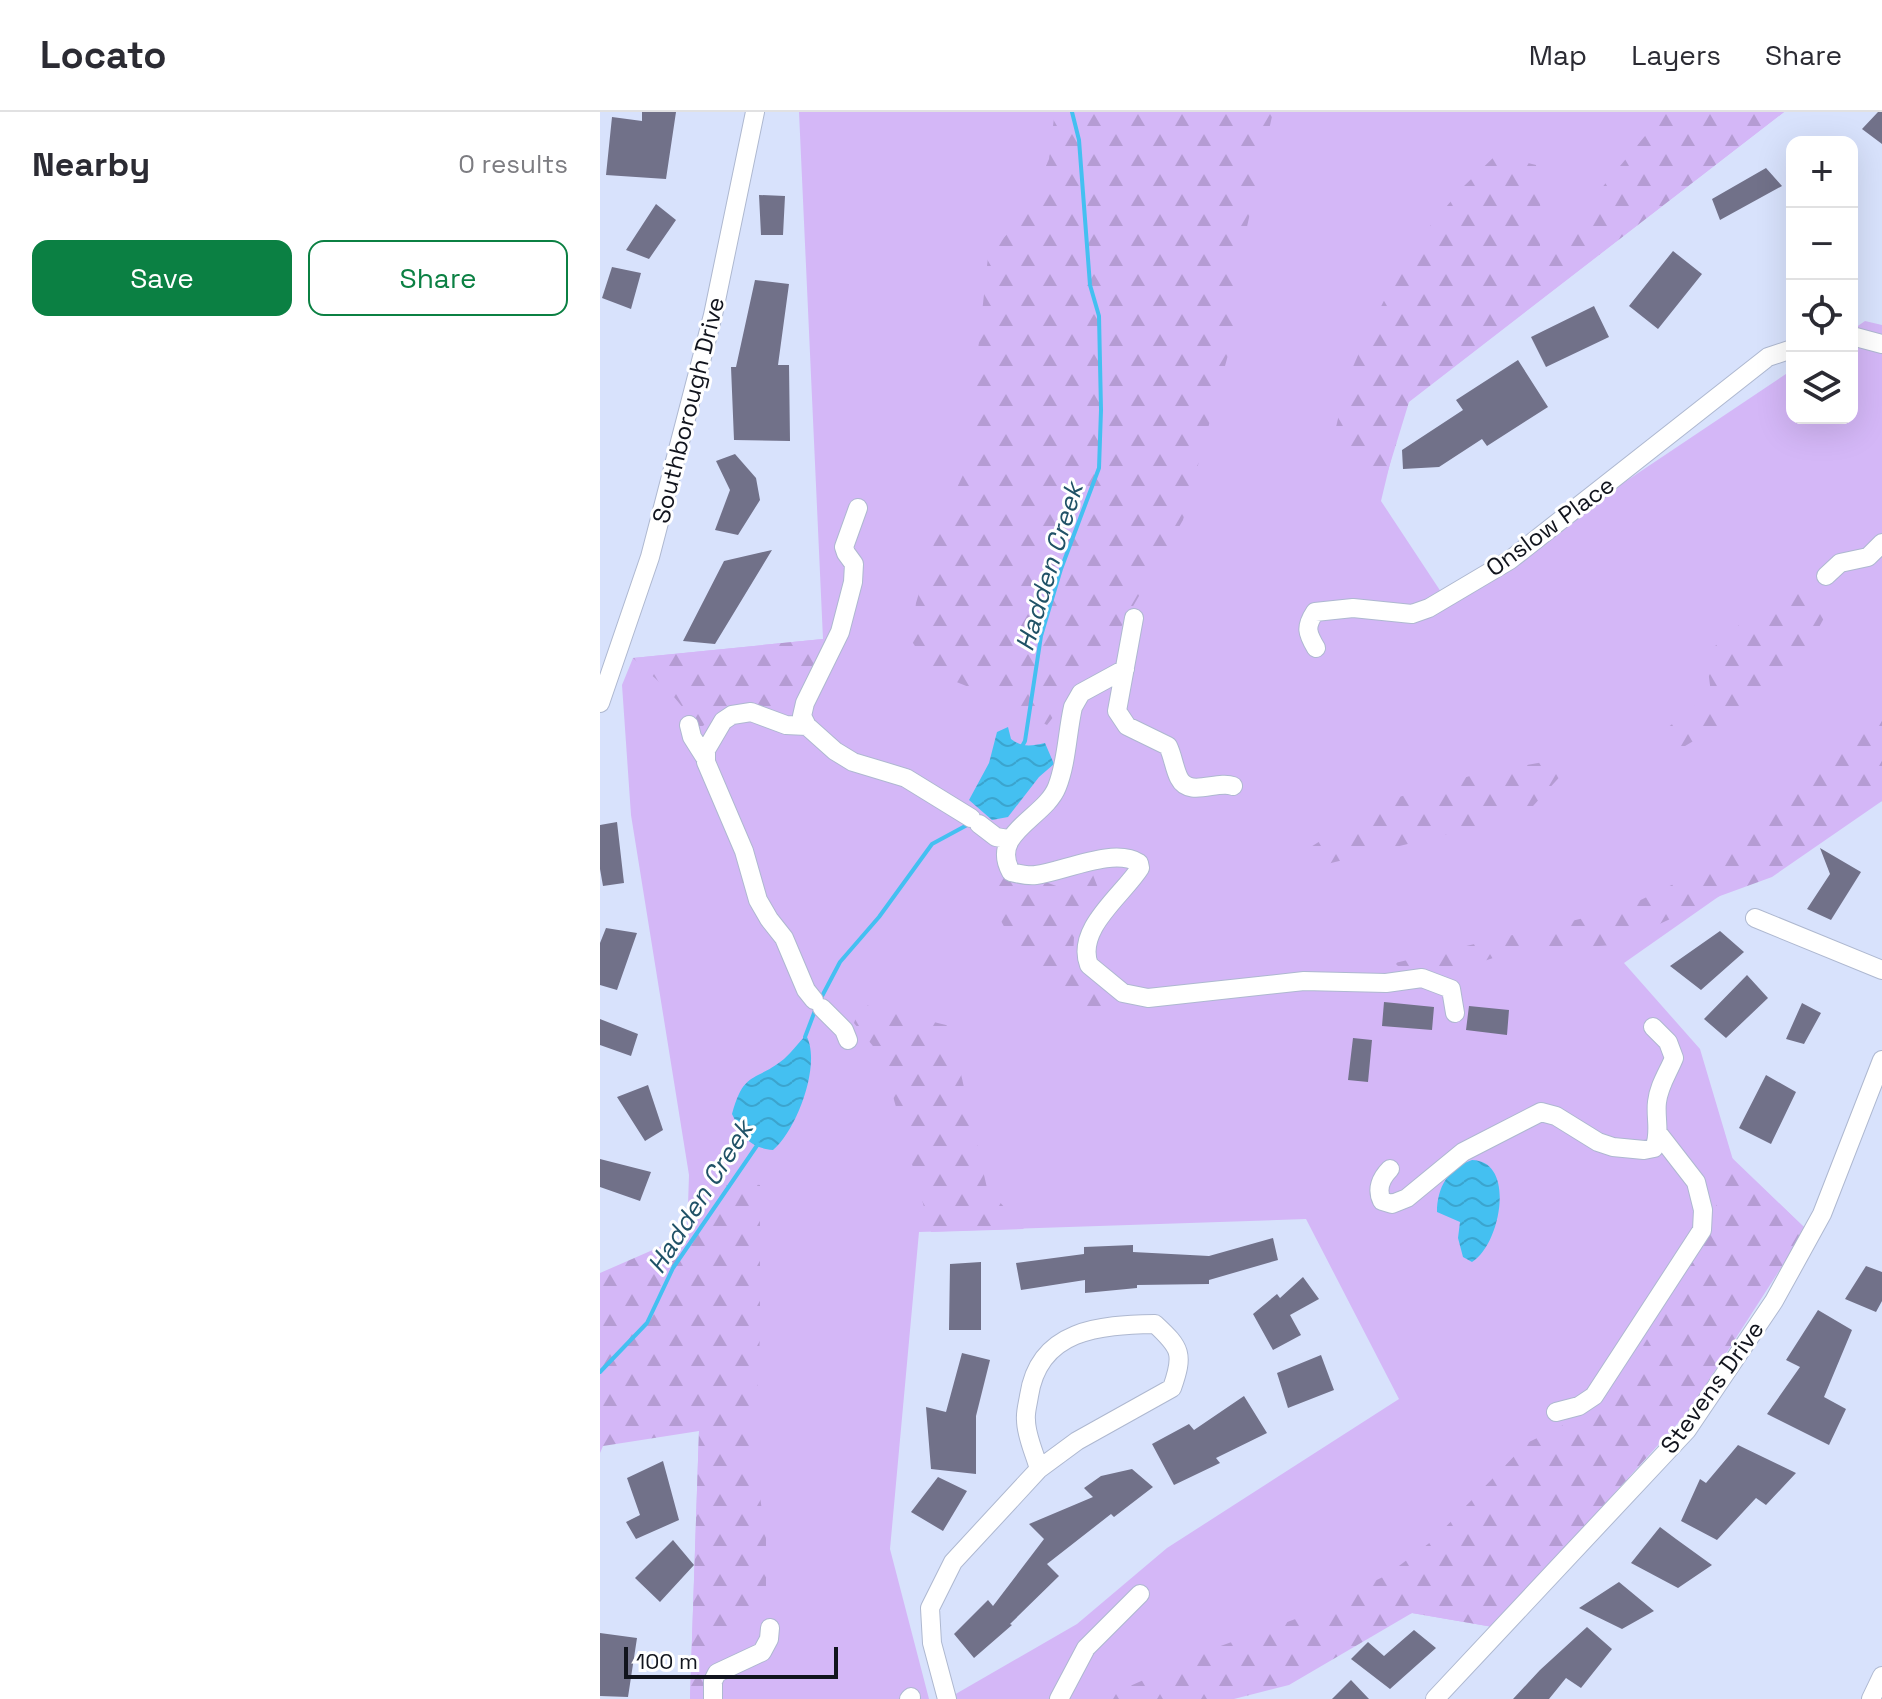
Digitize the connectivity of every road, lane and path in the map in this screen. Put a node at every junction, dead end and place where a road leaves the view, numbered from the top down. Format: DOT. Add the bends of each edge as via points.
graph roads {
  1 [pos="755,112"];
  2 [pos="1858,338"];
  3 [pos="1882,344"];
  4 [pos="1786,351"];
  5 [pos="858,508"];
  6 [pos="1882,543"];
  7 [pos="1826,576"];
  8 [pos="1134,618"];
  9 [pos="1316,648"];
  10 [pos="1125,669"];
  11 [pos="600,703"];
  12 [pos="689,725"];
  13 [pos="807,726"];
  14 [pos="704,756"];
  15 [pos="1233,786"];
  16 [pos="1008,839"];
  17 [pos="1755,918"];
  18 [pos="1882,970"];
  19 [pos="1455,1013"];
  20 [pos="1653,1027"];
  21 [pos="848,1040"];
  22 [pos="1882,1060"];
  23 [pos="1658,1133"];
  24 [pos="1390,1169"];
  25 [pos="1556,1412"];
  26 [pos="1039,1469"];
  27 [pos="1140,1594"];
  28 [pos="770,1628"];
  29 [pos="1882,1676"];
  30 [pos="713,1699"];
  31 [pos="947,1699"];
  32 [pos="1059,1699"];
  33 [pos="1435,1699"];
  34 [pos="1871,1699"];
  1 -- 11 [label="street, Southborough Drive" via="713,315 662,512"];
  2 -- 3 [label="street"];
  4 -- 9 [label="street, Onslow Place" via="1768,357 1510,560 1429,608 1412,614 1353,608 1315,612 1307,633"];
  5 -- 13 [label="street" via="844,547 854,568 846,611 805,703 802,716"];
  6 -- 7 [label="street" via="1868,557 1840,563"];
  8 -- 10 [label="street"];
  10 -- 15 [label="street" via="1117,711 1123,723 1168,746 1184,784"];
  10 -- 16 [label="street" via="1077,700 1057,787"];
  12 -- 14 [label="street"];
  13 -- 14 [label="street" via="786,725 751,712 732,715 715,732"];
  13 -- 16 [label="street" via="853,762 906,778 996,837"];
  14 -- 21 [label="street" via="758,900 784,938 806,990"];
  16 -- 19 [label="street" via="1006,862 1011,872 1022,875 1104,858 1139,863 1139,871 1090,932 1086,945 1089,965 1123,993 1155,998 1304,981 1422,978 1451,989"];
  17 -- 18 [label="street"];
  20 -- 23 [label="street" via="1668,1042 1674,1058 1659,1092"];
  22 -- 33 [label="street, Stevens Drive" via="1822,1214 1774,1301 1687,1430"];
  23 -- 24 [label="street" via="1652,1149 1613,1147 1556,1116 1537,1112 1463,1152 1417,1193 1392,1204 1382,1201 1379,1193"];
  23 -- 25 [label="street" via="1695,1178 1702,1230 1594,1396"];
  26 -- 26 [label="street" via="1025,1421 1032,1376 1045,1356 1071,1335 1114,1325 1155,1324 1177,1344 1181,1364 1172,1388 1077,1441"];
  26 -- 31 [label="street" via="953,1562 930,1608 932,1643"];
  27 -- 32 [label="street" via="1086,1648"];
  28 -- 30 [label="street" via="762,1652 717,1673"];
  29 -- 34 [label="street"];
}
